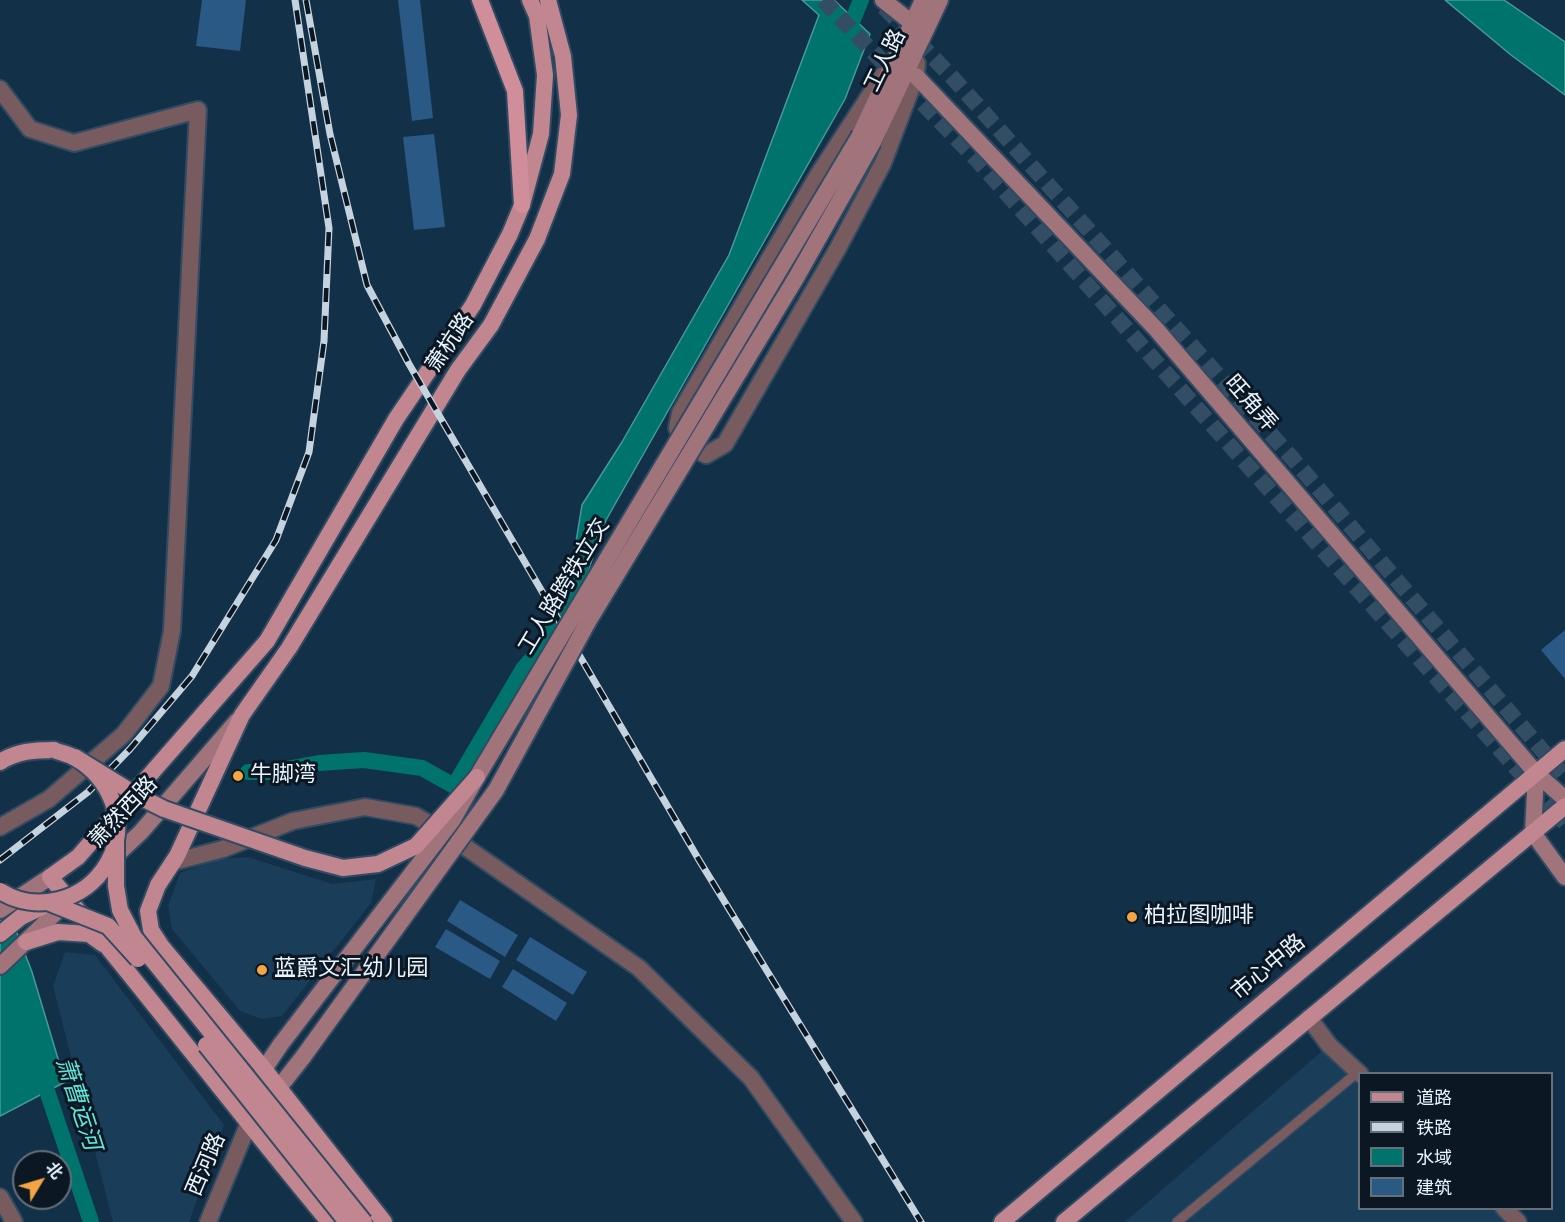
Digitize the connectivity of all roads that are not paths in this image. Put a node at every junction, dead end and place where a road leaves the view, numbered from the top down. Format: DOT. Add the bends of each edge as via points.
graph roads {
  1 [pos="480,0"];
  2 [pos="530,0"];
  3 [pos="548,0"];
  4 [pos="883,0"];
  5 [pos="940,0"];
  6 [pos="914,9"];
  7 [pos="916,51"];
  8 [pos="898,52"];
  9 [pos="916,76"];
  10 [pos="0,88"];
  11 [pos="866,138"];
  12 [pos="522,205"];
  13 [pos="246,666"];
  14 [pos="269,679"];
  15 [pos="242,715"];
  16 [pos="1565,749"];
  17 [pos="3,757"];
  18 [pos="75,757"];
  19 [pos="1536,773"];
  20 [pos="477,777"];
  21 [pos="1565,799"];
  22 [pos="1565,806"];
  23 [pos="0,827"];
  24 [pos="1533,833"];
  25 [pos="116,840"];
  26 [pos="173,862"];
  27 [pos="50,877"];
  28 [pos="1565,877"];
  29 [pos="0,891"];
  30 [pos="70,900"];
  31 [pos="50,903"];
  32 [pos="0,910"];
  33 [pos="0,934"];
  34 [pos="26,942"];
  35 [pos="113,951"];
  36 [pos="0,966"];
  37 [pos="1309,1018"];
  38 [pos="264,1069"];
  39 [pos="1358,1072"];
  40 [pos="1358,1074"];
  41 [pos="279,1090"];
  42 [pos="248,1125"];
  43 [pos="0,1197"];
  44 [pos="1504,1210"];
  45 [pos="14,1222"];
  46 [pos="208,1222"];
  47 [pos="329,1222"];
  48 [pos="347,1222"];
  49 [pos="363,1222"];
  50 [pos="384,1222"];
  51 [pos="854,1222"];
  52 [pos="1002,1222"];
  53 [pos="1064,1222"];
  54 [pos="1177,1222"];
  55 [pos="1518,1222"];
  1 -- 12 [label="highway" via="515,91"];
  2 -- 12 [label="main road, 萧杭路" via="537,16 544,75 541,134"];
  3 -- 14 [label="main road, 萧杭路" via="563,56 569,116 562,174 537,239 491,325 458,370"];
  4 -- 6 [label="main road"];
  5 -- 7 [label="main road, 工人路"];
  6 -- 8 [label="main road, 工人路"];
  7 -- 9 [label="street"];
  7 -- 11 [label="main road, 工人路"];
  8 -- 9 [label="street" via="818,175 680,413 677,428 691,447 706,455 725,444 883,163"];
  8 -- 11 [label="main road, 工人路" via="873,110"];
  9 -- 19 [label="main road, 旺角弄" via="1156,329"];
  10 -- 23 [label="street" via="30,129 74,143 198,110 172,631 161,686 124,734 49,799"];
  11 -- 20 [label="main road, 工人路跨铁立交, bridge"];
  11 -- 41 [label="main road, 工人路跨铁立交, bridge" via="796,278 589,620 496,790"];
  12 -- 13 [label="main road, 萧杭路" via="473,305 396,419 267,641"];
  13 -- 27 [label="main road, 萧然西路" via="78,857"];
  14 -- 15 [label="main road, 萧然西路"];
  15 -- 26 [label="main road"];
  15 -- 30 [label="main road, 萧然西路" via="141,832"];
  16 -- 19 [label="main road, 市心中路"];
  17 -- 18 [label="main road, bridge" via="54,750"];
  18 -- 20 [label="main road, bridge" via="164,808 343,868 378,864 416,846"];
  18 -- 25 [label="main road, bridge" via="95,772 109,792 117,816"];
  19 -- 21 [label="main road, 旺角弄"];
  19 -- 24 [label="main road"];
  19 -- 52 [label="main road, 市心中路"];
  20 -- 38 [label="main road, 工人路跨铁立交, bridge" via="452,821"];
  22 -- 24 [label="main road"];
  24 -- 28 [label="main road"];
  24 -- 37 [label="main road"];
  25 -- 31 [label="main road, bridge" via="108,864 92,884 71,897"];
  25 -- 49 [label="main road, bridge" via="120,910 134,938"];
  26 -- 38 [label="main road" via="148,911 151,930"];
  26 -- 51 [label="street" via="223,849 293,821 366,807 416,816 639,968 751,1078"];
  27 -- 30 [label="main road"];
  27 -- 32 [label="main road, 萧然西路"];
  29 -- 31 [label="main road, bridge" via="28,902"];
  30 -- 34 [label="main road, 萧然西路"];
  30 -- 35 [label="main road"];
  31 -- 33 [label="main road" via="21,917"];
  31 -- 48 [label="main road, bridge" via="108,926 126,944"];
  34 -- 35 [label="main road" via="58,933 89,934"];
  34 -- 36 [label="main road, 萧然西路"];
  35 -- 42 [label="main road"];
  37 -- 39 [label="street" via="1329,1045"];
  37 -- 53 [label="main road"];
  38 -- 41 [label="main road"];
  38 -- 42 [label="main road"];
  40 -- 54 [label="lane"];
  41 -- 42 [label="main road"];
  41 -- 50 [label="main road"];
  42 -- 46 [label="street, 西河路"];
  42 -- 47 [label="main road"];
  43 -- 45 [label="street"];
  44 -- 55 [label="street"];
}
